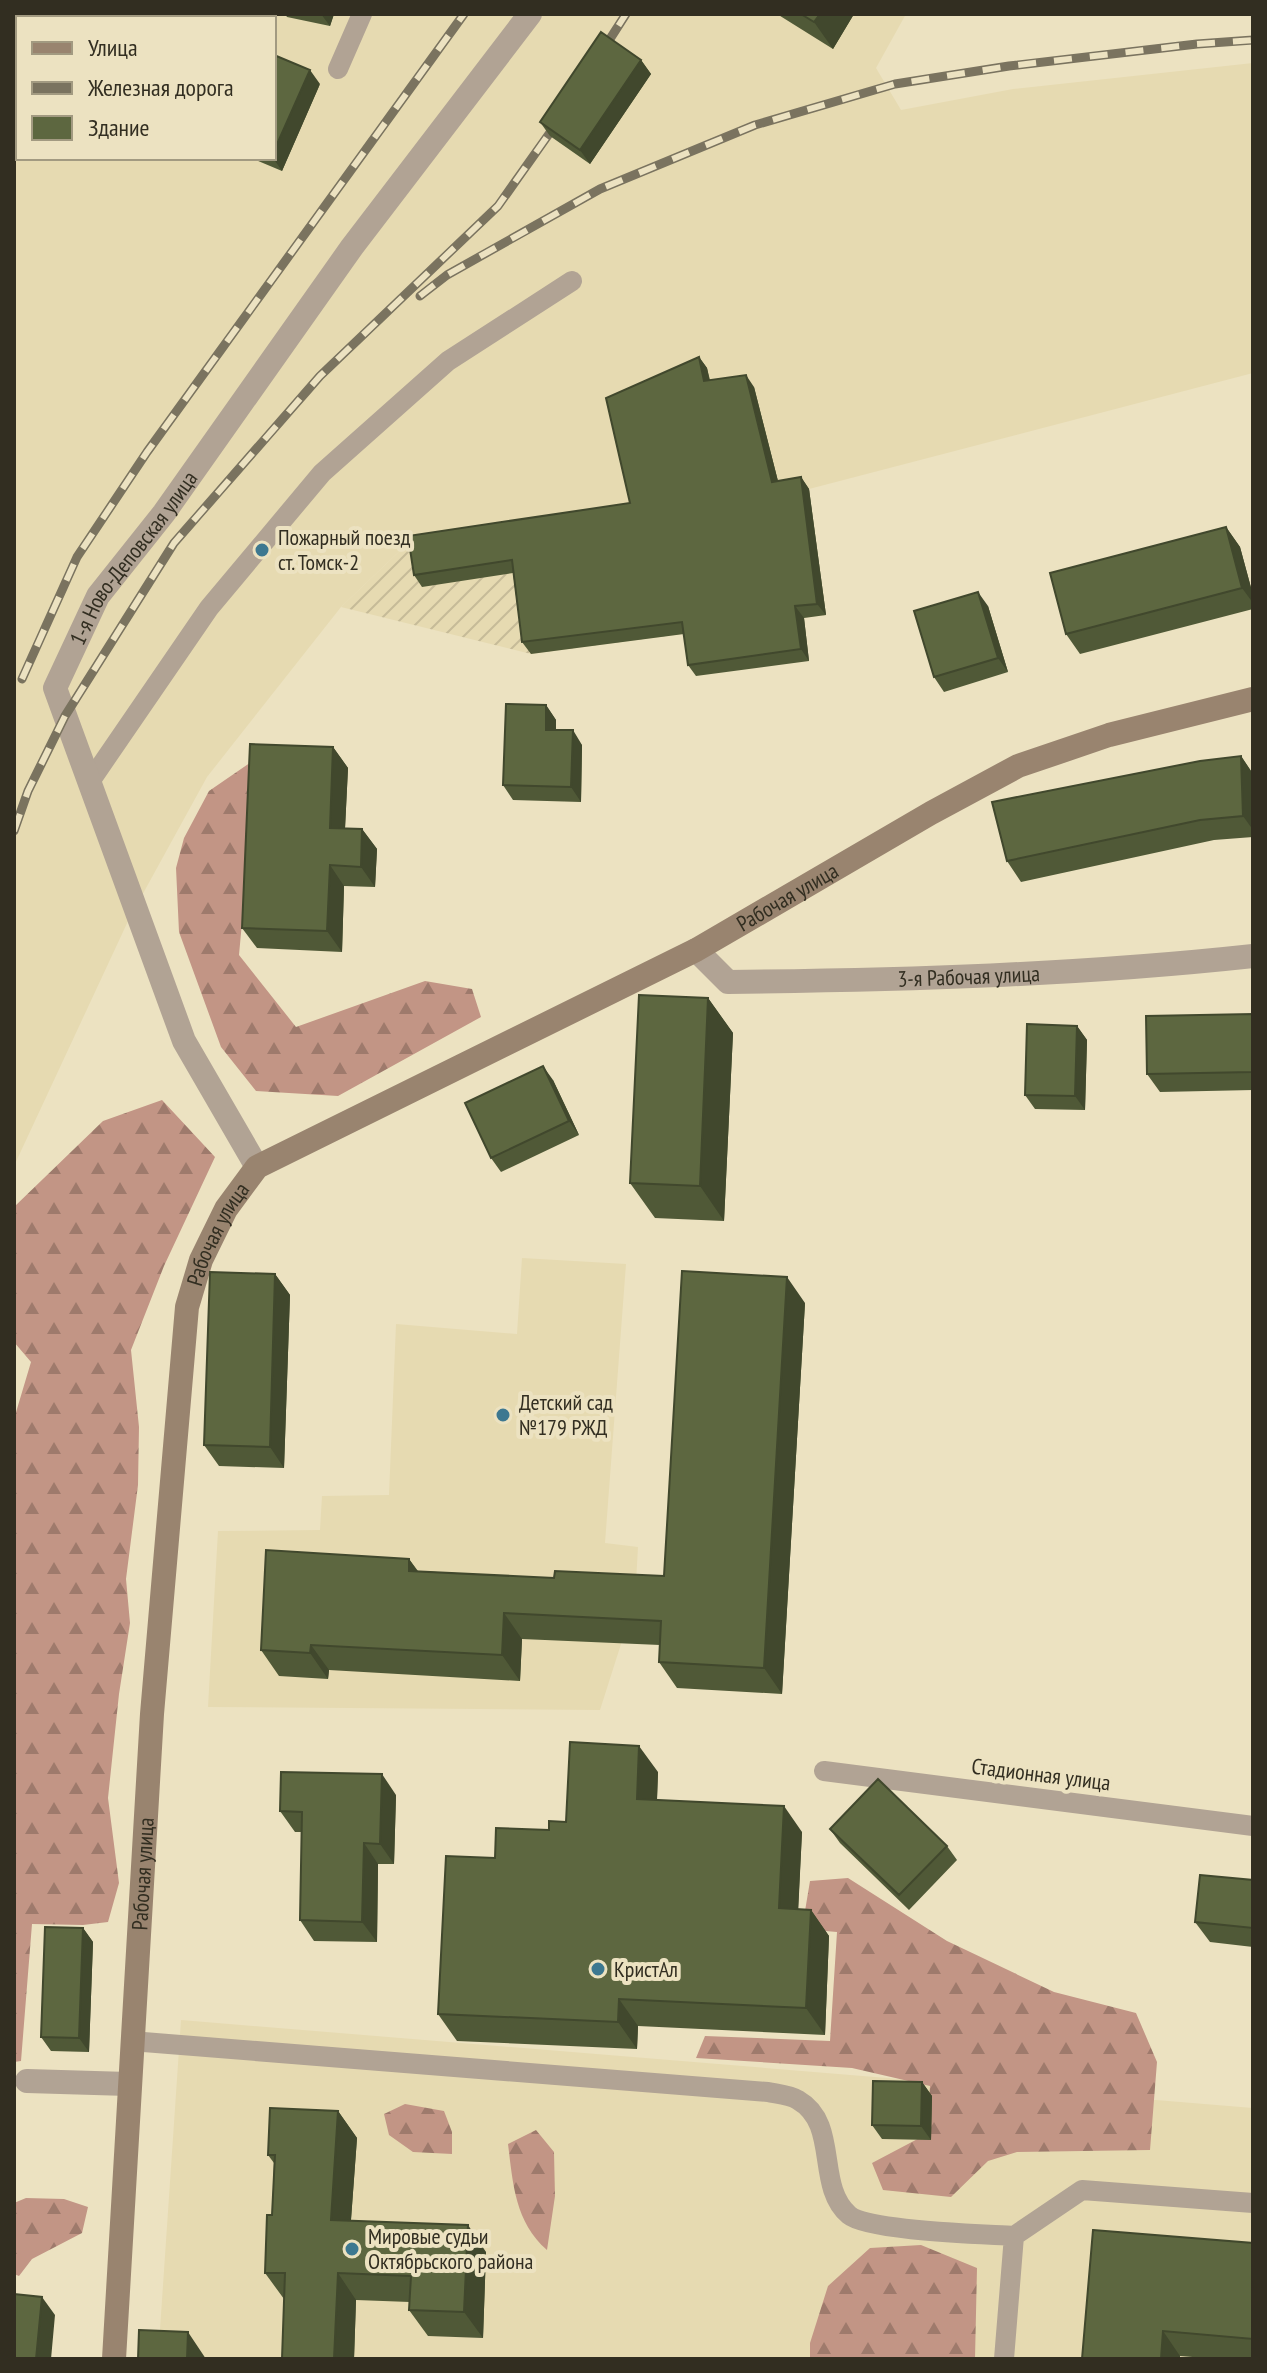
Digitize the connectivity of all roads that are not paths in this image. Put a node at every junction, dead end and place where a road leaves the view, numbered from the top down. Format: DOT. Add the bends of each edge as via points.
graph roads {
  1 [pos="362,14"];
  2 [pos="530,14"];
  3 [pos="338,69"];
  4 [pos="572,281"];
  5 [pos="1253,699"];
  6 [pos="89,783"];
  7 [pos="696,950"];
  8 [pos="1253,956"];
  9 [pos="257,1167"];
  10 [pos="824,1771"];
  11 [pos="1253,1826"];
  12 [pos="131,2041"];
  13 [pos="27,2081"];
  14 [pos="128,2084"];
  15 [pos="1253,2203"];
  16 [pos="1014,2236"];
  17 [pos="114,2359"];
  18 [pos="1004,2359"];
  1 -- 3 [label="lane"];
  2 -- 6 [label="street, 1-я Ново-Деповская улица" via="352,247 164,513 98,596 55,688"];
  4 -- 6 [label="lane" via="448,361 322,473 209,608"];
  5 -- 7 [label="street, Рабочая улица" via="1109,735 1018,766"];
  6 -- 9 [label="street, 1-я Ново-Деповская улица" via="184,1041"];
  7 -- 8 [label="street, 3-я Рабочая улица" via="728,982 1134,969"];
  7 -- 9 [label="street, Рабочая улица"];
  9 -- 12 [label="street, Рабочая улица" via="226,1209 201,1260 187,1307"];
  10 -- 11 [label="lane, Стадионная улица"];
  12 -- 14 [label="street, Рабочая улица"];
  12 -- 16 [label="lane" via="768,2092 798,2100 815,2117 834,2194 850,2216 886,2227"];
  13 -- 14 [label="street"];
  14 -- 17 [label="street, Рабочая улица"];
  15 -- 16 [label="lane" via="1082,2190"];
  16 -- 18 [label="lane"];
}
